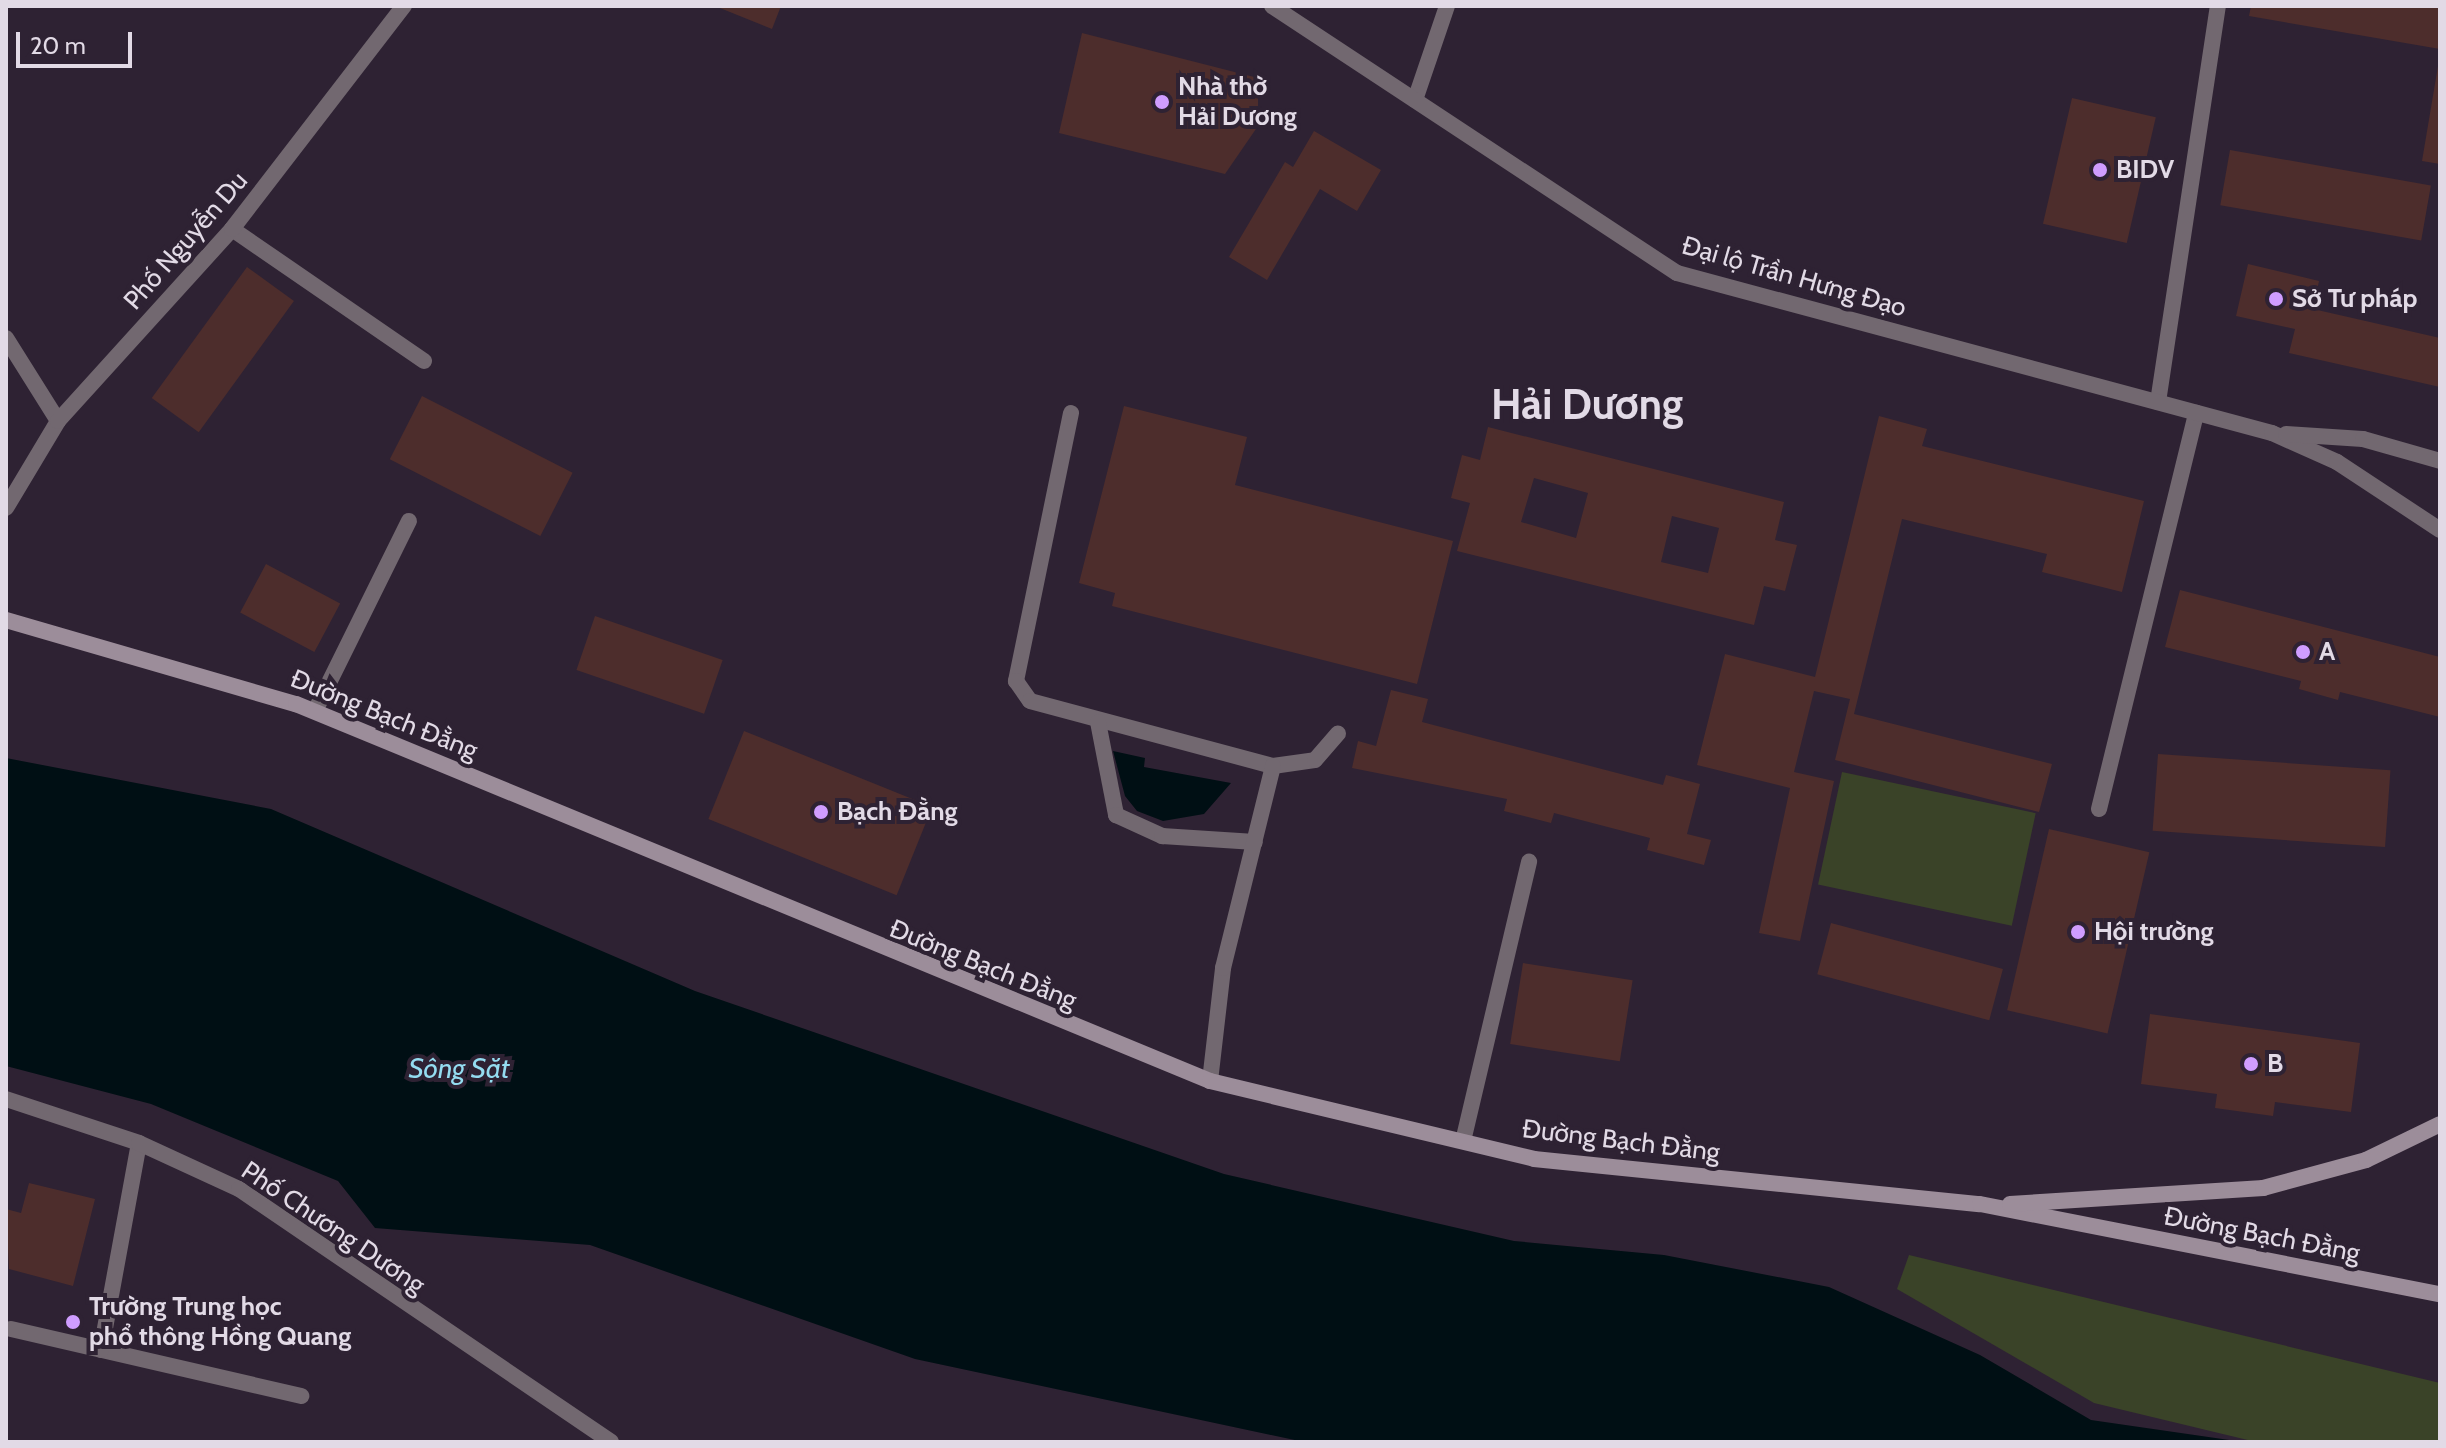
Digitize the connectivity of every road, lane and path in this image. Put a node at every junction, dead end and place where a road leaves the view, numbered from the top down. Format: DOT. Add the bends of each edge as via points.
graph roads {
  1 [pos="404,6"];
  2 [pos="1272,6"];
  3 [pos="1447,6"];
  4 [pos="2218,6"];
  5 [pos="1415,100"];
  6 [pos="232,229"];
  7 [pos="6,338"];
  8 [pos="424,361"];
  9 [pos="2158,402"];
  10 [pos="1071,413"];
  11 [pos="2196,413"];
  12 [pos="58,421"];
  13 [pos="2272,433"];
  14 [pos="2440,461"];
  15 [pos="6,508"];
  16 [pos="409,521"];
  17 [pos="2440,530"];
  18 [pos="6,620"];
  19 [pos="315,711"];
  20 [pos="1098,722"];
  21 [pos="1338,734"];
  22 [pos="1273,766"];
  23 [pos="2099,809"];
  24 [pos="1255,842"];
  25 [pos="1529,862"];
  26 [pos="1210,1081"];
  27 [pos="6,1099"];
  28 [pos="2440,1124"];
  29 [pos="1464,1137"];
  30 [pos="139,1143"];
  31 [pos="1980,1204"];
  32 [pos="2440,1294"];
  33 [pos="11,1329"];
  34 [pos="101,1350"];
  35 [pos="301,1396"];
  36 [pos="611,1442"];
  1 -- 6 [label="street, Phố Nguyễn Du"];
  2 -- 5 [label="street, Đại lộ Trần Hưng Đạo"];
  3 -- 5 [label="street"];
  4 -- 9 [label="street"];
  5 -- 9 [label="street, Đại lộ Trần Hưng Đạo" via="1677,273"];
  6 -- 8 [label="street"];
  6 -- 12 [label="street, Phố Nguyễn Du"];
  7 -- 12 [label="street"];
  9 -- 11 [label="street, Đại lộ Trần Hưng Đạo"];
  10 -- 20 [label="street" via="1016,681 1030,701"];
  11 -- 13 [label="street, Đại lộ Trần Hưng Đạo"];
  11 -- 23 [label="street"];
  12 -- 15 [label="street, Phố Nguyễn Du"];
  13 -- 14 [label="street, Đại lộ Trần Hưng Đạo" via="2363,439"];
  13 -- 17 [label="street, Đại lộ Trần Hưng Đạo" via="2337,462"];
  16 -- 19 [label="street"];
  18 -- 19 [label="main road, Đường Bạch Đằng"];
  19 -- 26 [label="main road, Đường Bạch Đằng"];
  20 -- 22 [label="street"];
  20 -- 24 [label="street" via="1116,815 1162,836"];
  21 -- 22 [label="street" via="1315,760"];
  22 -- 24 [label="street"];
  24 -- 26 [label="street" via="1223,968"];
  25 -- 29 [label="street"];
  26 -- 29 [label="main road, Đường Bạch Đằng"];
  27 -- 30 [label="street, Phố Chương Dương"];
  28 -- 31 [label="main road, Đường Bạch Đằng" via="2366,1160 2263,1188"];
  29 -- 31 [label="main road, Đường Bạch Đằng" via="1534,1159"];
  30 -- 34 [label="street"];
  30 -- 36 [label="street, Phố Chương Dương" via="239,1189"];
  31 -- 32 [label="main road, Đường Bạch Đằng"];
  33 -- 34 [label="street"];
  34 -- 35 [label="street"];
}
